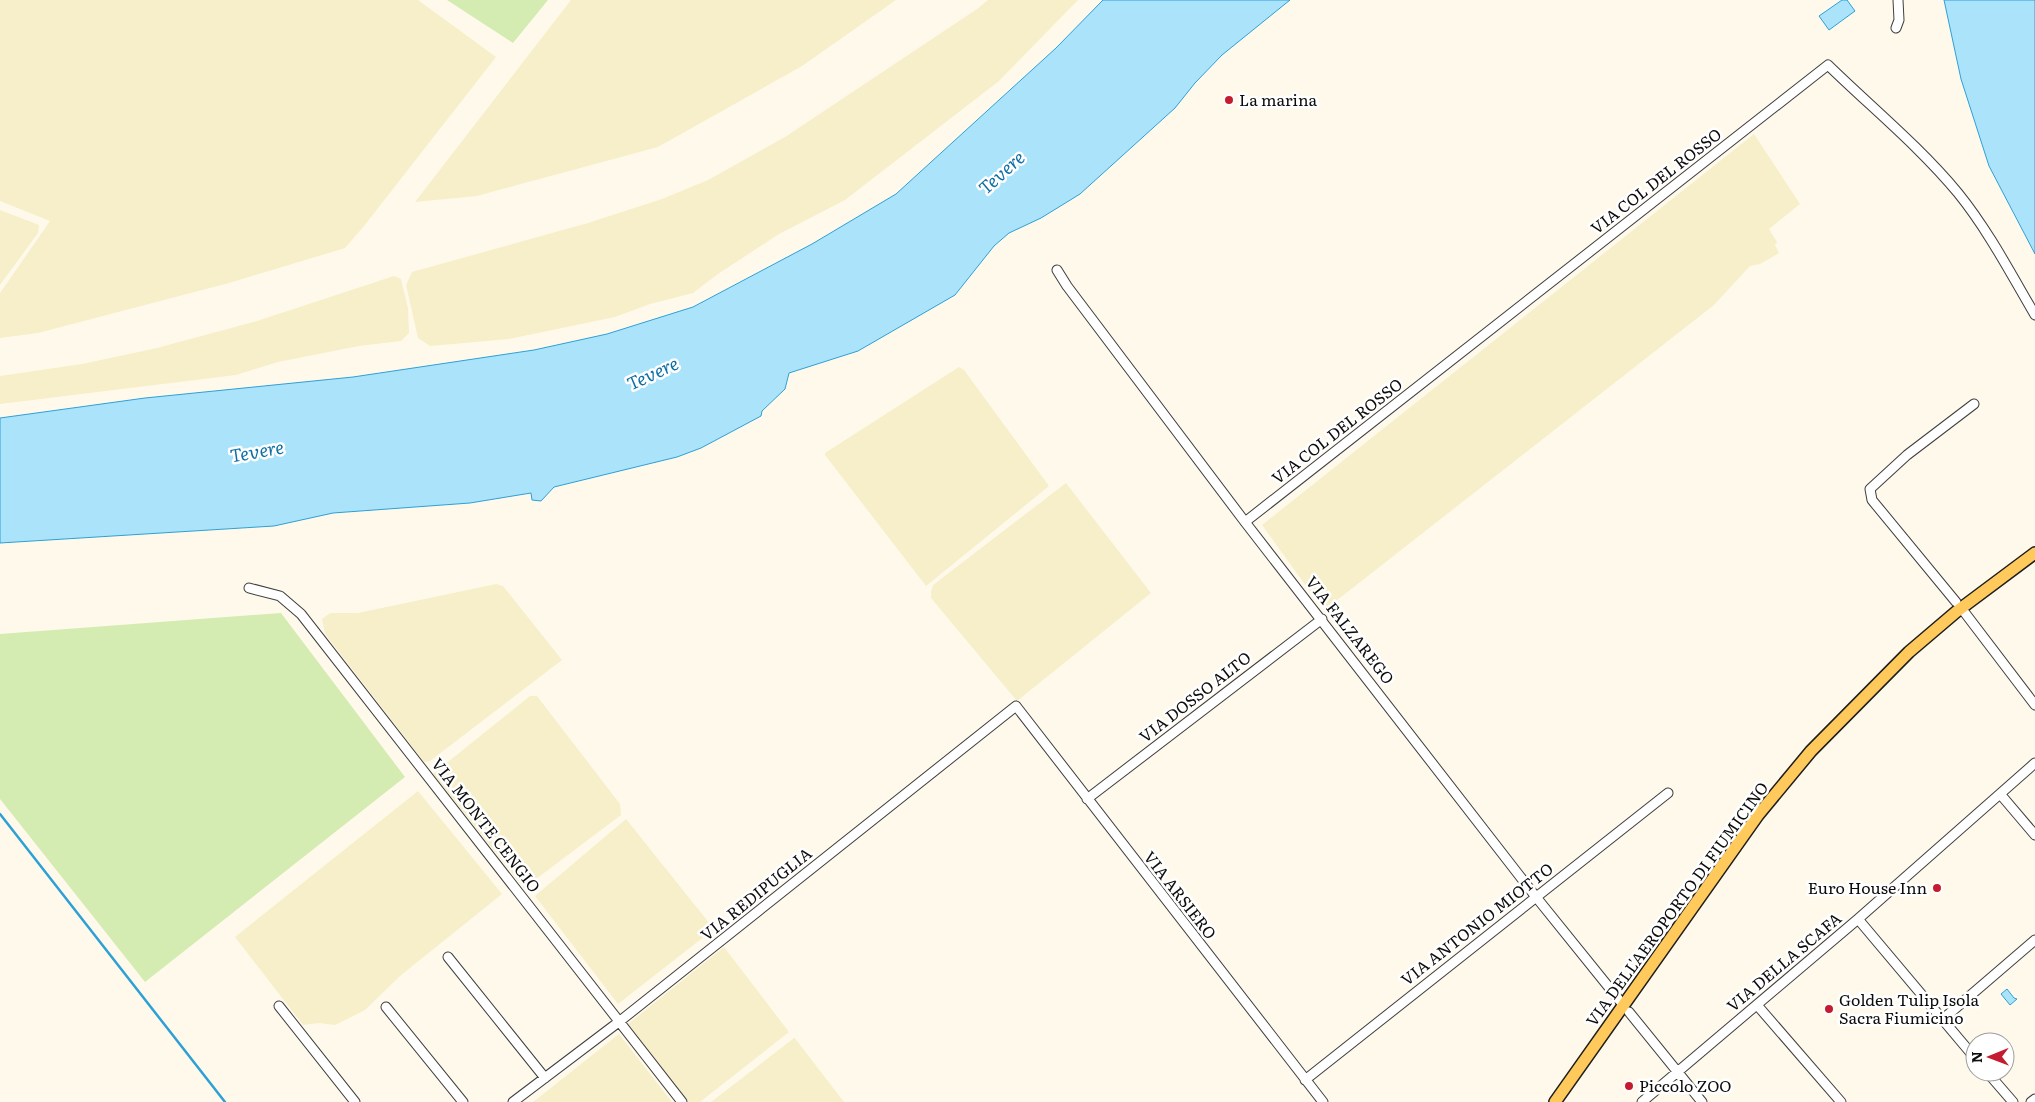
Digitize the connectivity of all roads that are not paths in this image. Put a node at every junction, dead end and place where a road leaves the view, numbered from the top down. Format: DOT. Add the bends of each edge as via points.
graph roads {
  1 [pos="1898,0"];
  2 [pos="1896,28"];
  3 [pos="1057,270"];
  4 [pos="2035,315"];
  5 [pos="1974,404"];
  6 [pos="1246,522"];
  7 [pos="2035,553"];
  8 [pos="249,588"];
  9 [pos="1956,602"];
  10 [pos="1965,613"];
  11 [pos="1322,619"];
  12 [pos="2035,705"];
  13 [pos="1016,706"];
  14 [pos="2035,763"];
  15 [pos="1668,793"];
  16 [pos="2001,795"];
  17 [pos="1087,799"];
  18 [pos="2035,836"];
  19 [pos="1536,897"];
  20 [pos="1858,919"];
  21 [pos="2035,940"];
  22 [pos="448,957"];
  23 [pos="1757,1005"];
  24 [pos="279,1006"];
  25 [pos="386,1007"];
  26 [pos="1626,1009"];
  27 [pos="1943,1019"];
  28 [pos="620,1021"];
  29 [pos="1965,1046"];
  30 [pos="1677,1071"];
  31 [pos="545,1078"];
  32 [pos="1305,1080"];
  33 [pos="1995,1082"];
  34 [pos="2035,1099"];
  35 [pos="355,1102"];
  36 [pos="463,1102"];
  37 [pos="513,1102"];
  38 [pos="682,1102"];
  39 [pos="1323,1102"];
  40 [pos="1555,1102"];
  41 [pos="1642,1102"];
  42 [pos="1702,1102"];
  43 [pos="1841,1102"];
  44 [pos="2012,1102"];
  45 [pos="2031,1102"];
  1 -- 2 [label="street"];
  3 -- 6 [label="street, VIA FALZAREGO"];
  4 -- 6 [label="street, VIA COL DEL ROSSO" via="2003,260 1957,193 1932,164 1828,65"];
  5 -- 9 [label="street" via="1907,455 1870,489 1872,500"];
  6 -- 11 [label="street, VIA FALZAREGO"];
  7 -- 26 [label="main road, VIA DELL'AEROPORTO DI FIUMICINO" via="1909,652 1811,752 1758,815"];
  8 -- 28 [label="street, VIA MONTE CENGIO" via="280,596 301,614"];
  10 -- 12 [label="street"];
  11 -- 17 [label="street, VIA DOSSO ALTO"];
  11 -- 19 [label="street, VIA FALZAREGO"];
  13 -- 17 [label="street, VIA ARSIERO"];
  13 -- 28 [label="street, VIA REDIPUGLIA"];
  14 -- 16 [label="street, VIA DELLA SCAFA"];
  15 -- 19 [label="street, VIA ANTONIO MIOTTO"];
  16 -- 18 [label="street"];
  16 -- 20 [label="street, VIA DELLA SCAFA"];
  17 -- 32 [label="street, VIA ARSIERO"];
  19 -- 26 [label="street, VIA FALZAREGO"];
  19 -- 32 [label="street, VIA ANTONIO MIOTTO"];
  20 -- 23 [label="street, VIA DELLA SCAFA"];
  20 -- 27 [label="street"];
  21 -- 27 [label="street"];
  22 -- 31 [label="street"];
  23 -- 30 [label="street, VIA DELLA SCAFA"];
  23 -- 43 [label="street"];
  24 -- 35 [label="street"];
  25 -- 36 [label="street"];
  26 -- 30 [label="street, VIA FALZAREGO"];
  26 -- 40 [label="main road, VIA DELL'AEROPORTO DI FIUMICINO"];
  27 -- 29 [label="street"];
  28 -- 31 [label="street, VIA REDIPUGLIA"];
  28 -- 38 [label="street, VIA MONTE CENGIO"];
  30 -- 41 [label="street, VIA DELLA SCAFA"];
  30 -- 42 [label="street, VIA FALZAREGO"];
  31 -- 37 [label="street, VIA REDIPUGLIA"];
  32 -- 39 [label="street, VIA ARSIERO"];
  33 -- 44 [label="street"];
  34 -- 45 [label="street"];
}
